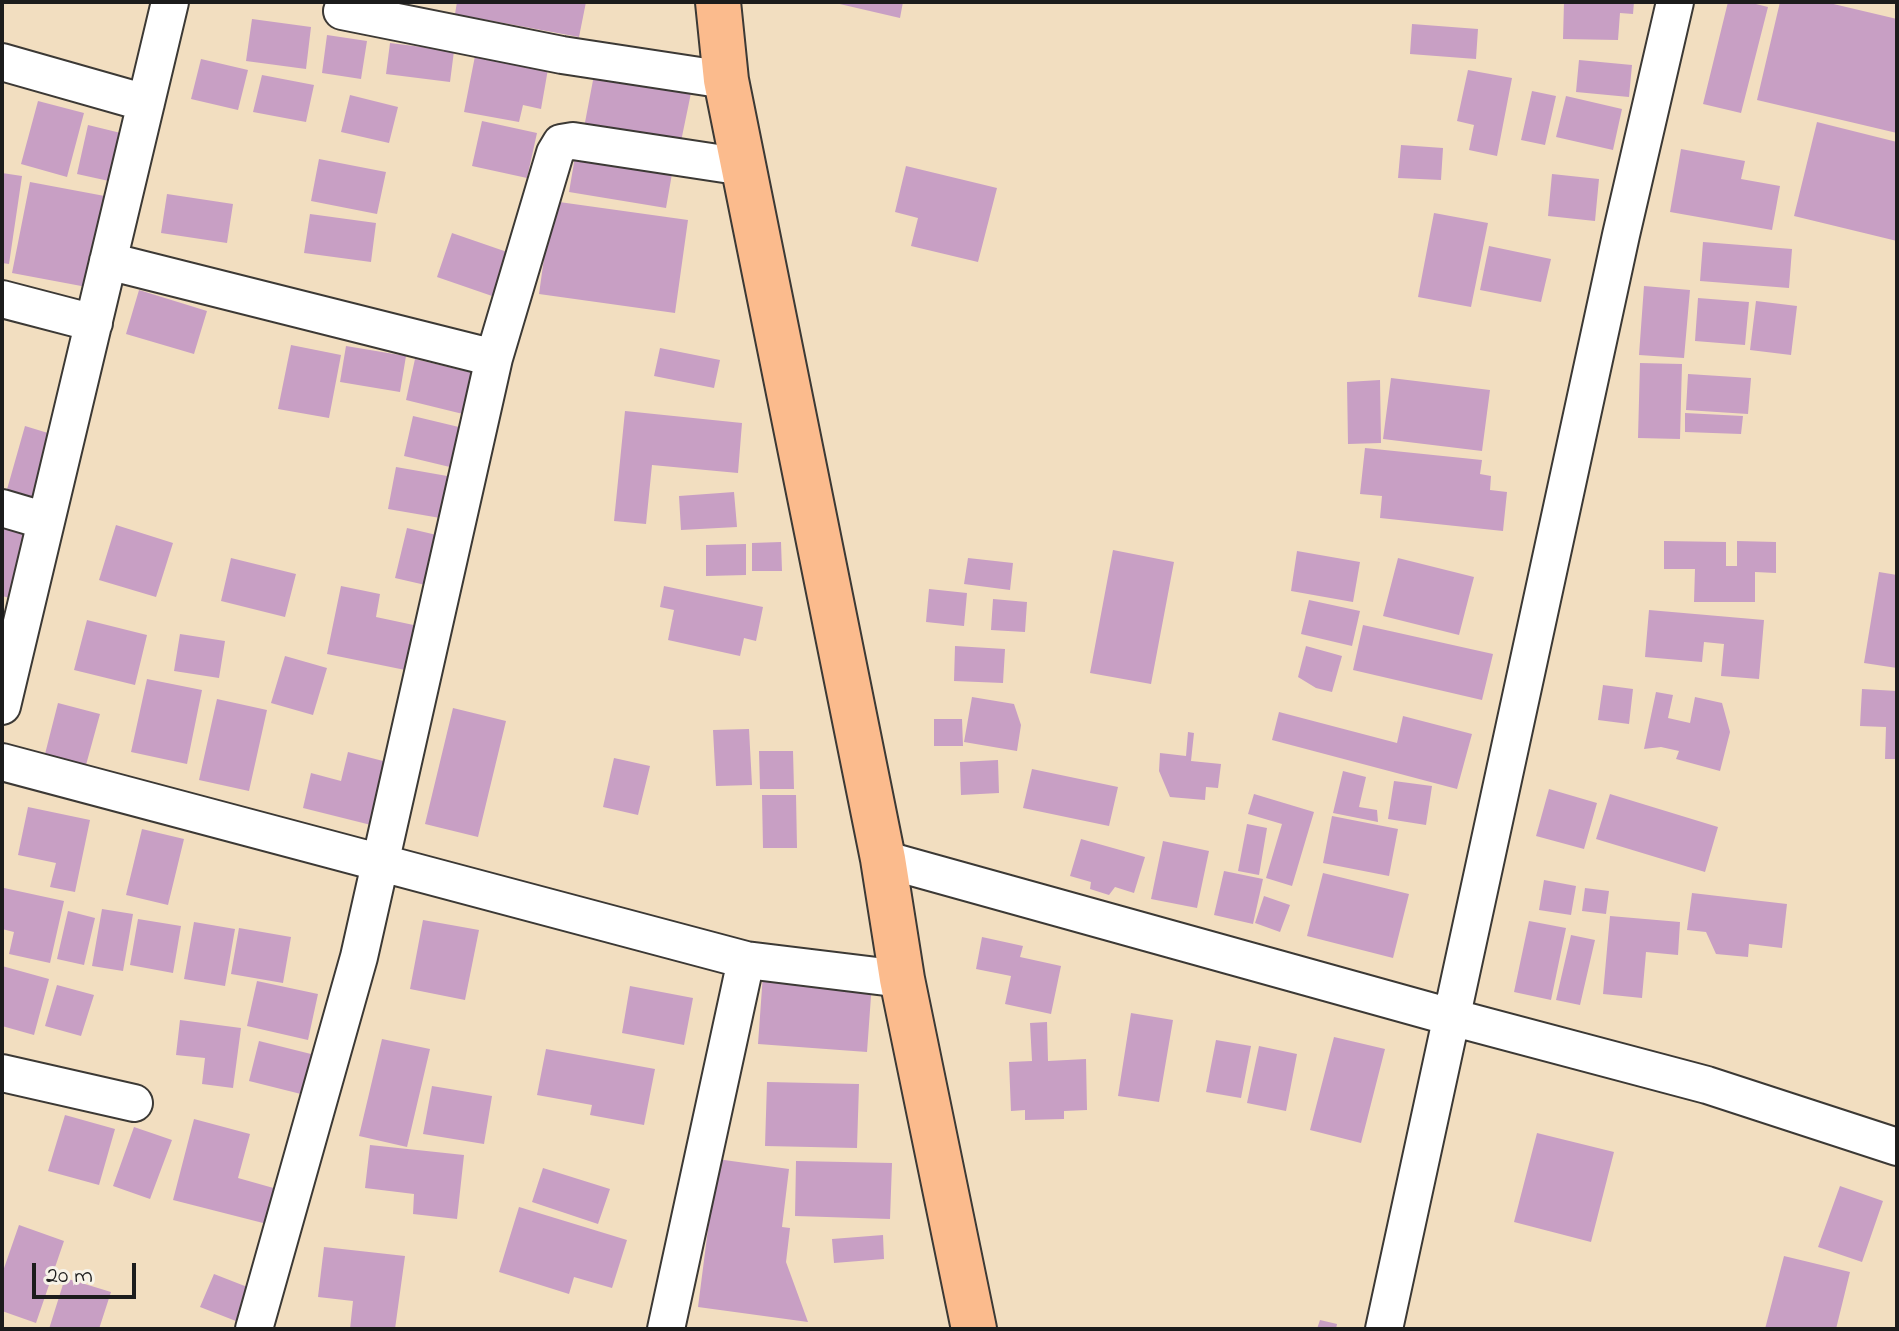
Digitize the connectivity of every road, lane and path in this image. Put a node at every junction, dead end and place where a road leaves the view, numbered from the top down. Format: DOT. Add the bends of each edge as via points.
graph roads {
  1 [pos="170,2"];
  2 [pos="718,2"];
  3 [pos="1675,2"];
  4 [pos="342,11"];
  5 [pos="2,62"];
  6 [pos="726,80"];
  7 [pos="146,103"];
  8 [pos="744,167"];
  9 [pos="108,261"];
  10 [pos="2,299"];
  11 [pos="94,323"];
  12 [pos="494,358"];
  13 [pos="2,508"];
  14 [pos="46,521"];
  15 [pos="2,706"];
  16 [pos="2,762"];
  17 [pos="883,859"];
  18 [pos="380,862"];
  19 [pos="746,960"];
  20 [pos="902,979"];
  21 [pos="1451,1017"];
  22 [pos="2,1073"];
  23 [pos="134,1103"];
  24 [pos="1897,1147"];
  25 [pos="254,1329"];
  26 [pos="666,1329"];
  27 [pos="974,1329"];
  28 [pos="1384,1329"];
  1 -- 7 [label="street"];
  2 -- 6 [label="main road"];
  3 -- 21 [label="street"];
  4 -- 6 [label="street" via="562,55"];
  5 -- 7 [label="street"];
  6 -- 8 [label="main road"];
  7 -- 9 [label="street"];
  8 -- 12 [label="street" via="561,143"];
  8 -- 17 [label="main road"];
  9 -- 11 [label="street"];
  9 -- 12 [label="street"];
  10 -- 11 [label="street"];
  11 -- 14 [label="street"];
  12 -- 18 [label="street"];
  13 -- 14 [label="street"];
  14 -- 15 [label="street"];
  16 -- 18 [label="street"];
  17 -- 20 [label="main road"];
  17 -- 21 [label="street"];
  18 -- 19 [label="street"];
  18 -- 25 [label="street" via="359,957"];
  19 -- 20 [label="street"];
  19 -- 26 [label="street"];
  20 -- 27 [label="main road"];
  21 -- 24 [label="street" via="1707,1085"];
  21 -- 28 [label="street"];
  22 -- 23 [label="street"];
}
